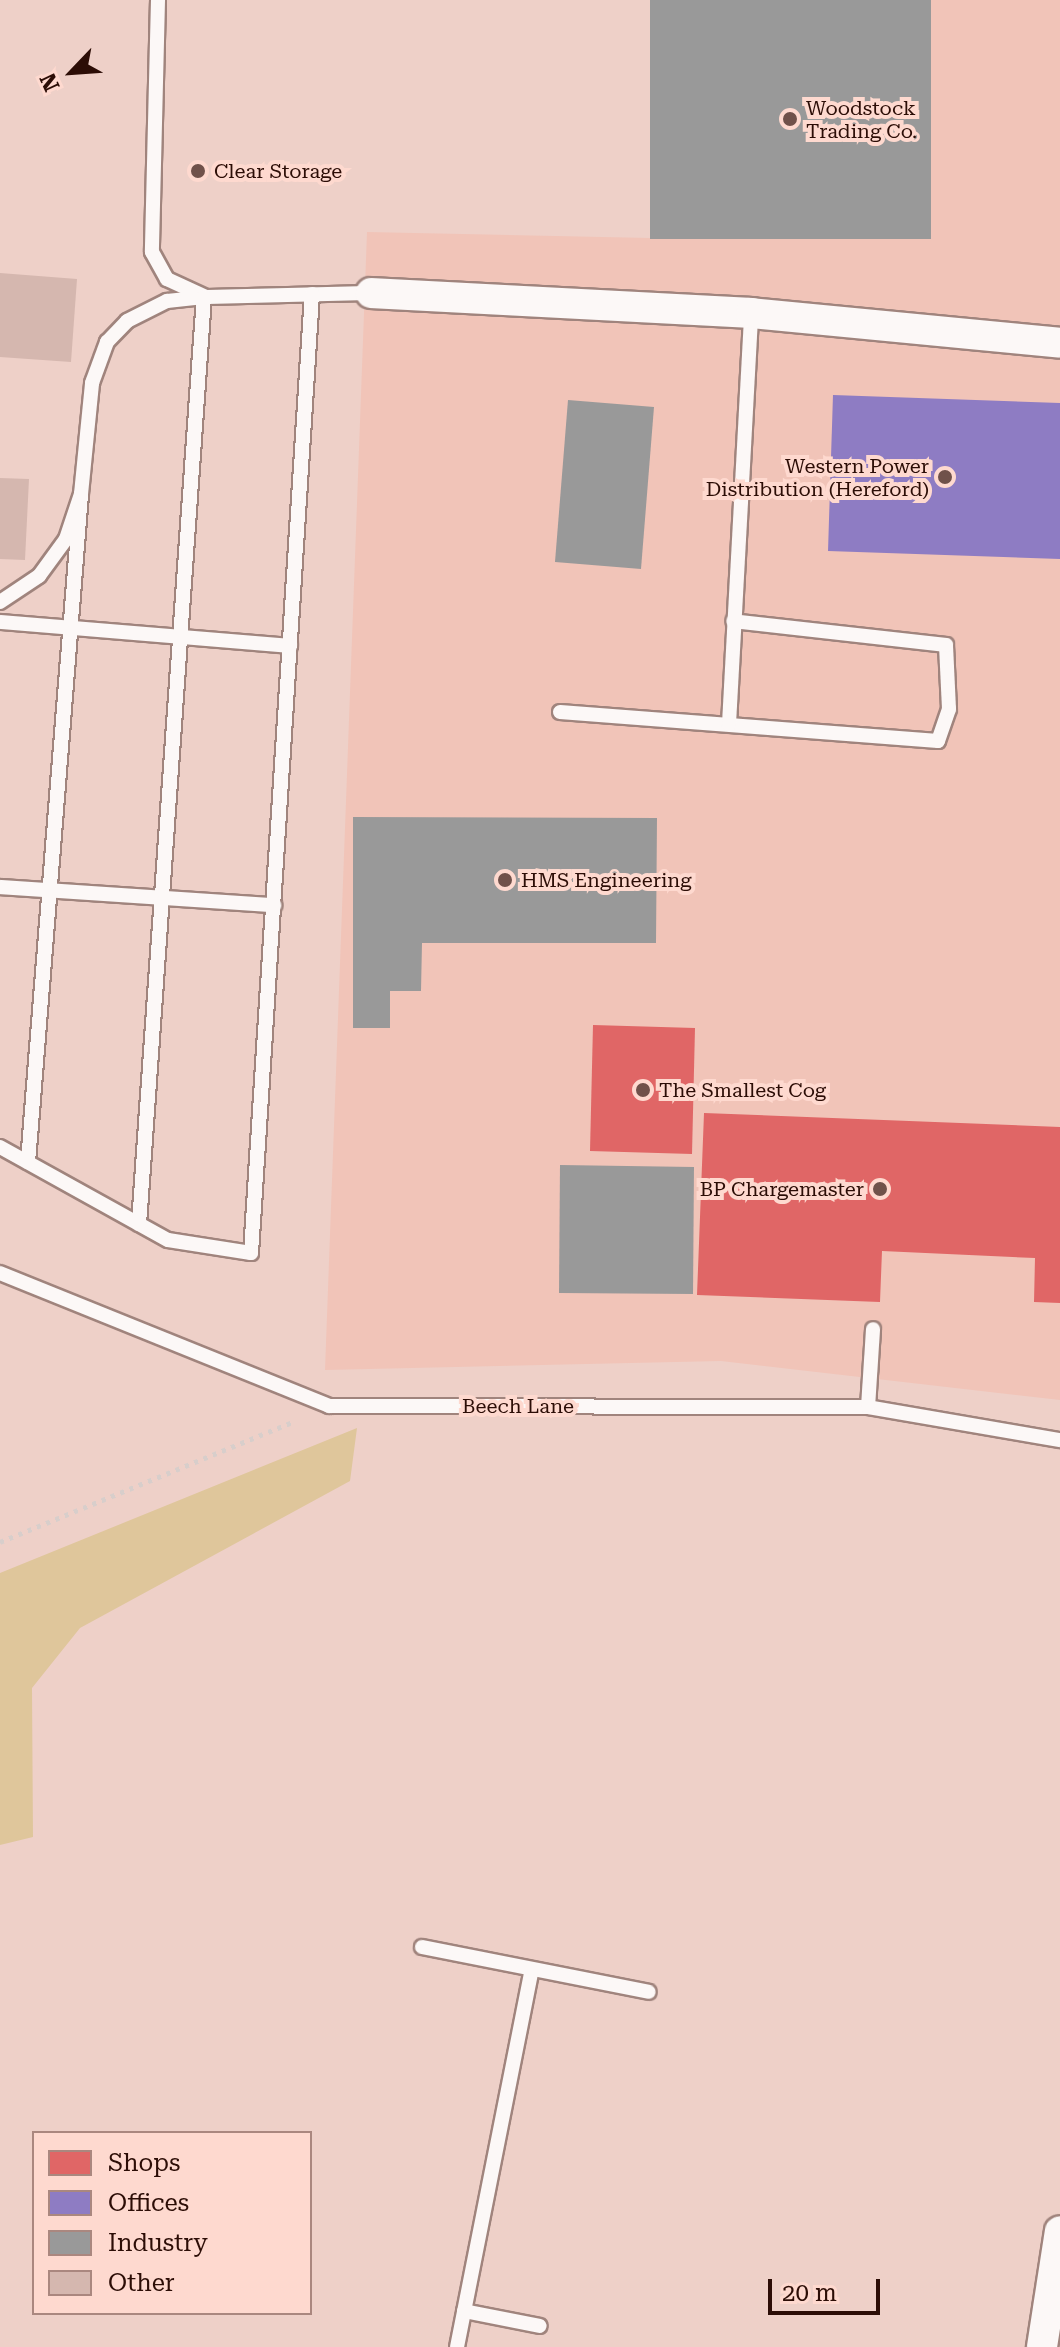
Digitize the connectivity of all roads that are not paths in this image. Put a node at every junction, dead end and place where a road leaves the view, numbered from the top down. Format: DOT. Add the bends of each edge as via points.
graph roads {
  1 [pos="158,0"];
  2 [pos="371,293"];
  3 [pos="312,294"];
  4 [pos="204,297"];
  5 [pos="751,313"];
  6 [pos="1060,343"];
  7 [pos="81,494"];
  8 [pos="0,602"];
  9 [pos="733,621"];
  10 [pos="0,622"];
  11 [pos="70,628"];
  12 [pos="180,637"];
  13 [pos="290,646"];
  14 [pos="560,712"];
  15 [pos="729,724"];
  16 [pos="0,887"];
  17 [pos="50,890"];
  18 [pos="162,897"];
  19 [pos="274,905"];
  20 [pos="0,1147"];
  21 [pos="28,1162"];
  22 [pos="139,1224"];
  23 [pos="0,1273"];
  24 [pos="873,1329"];
  25 [pos="868,1407"];
  26 [pos="1060,1440"];
  27 [pos="422,1947"];
  28 [pos="532,1969"];
  29 [pos="649,1992"];
  30 [pos="1060,2231"];
  31 [pos="464,2311"];
  32 [pos="540,2326"];
  33 [pos="457,2347"];
  34 [pos="1042,2347"];
  1 -- 4 [label="lane" via="152,252 167,279"];
  2 -- 3 [label="lane"];
  2 -- 5 [label="street"];
  3 -- 4 [label="lane"];
  3 -- 13 [label="lane"];
  4 -- 7 [label="lane" via="167,301 127,321 107,342 92,383"];
  4 -- 12 [label="lane"];
  5 -- 6 [label="street"];
  5 -- 9 [label="lane"];
  7 -- 8 [label="lane" via="66,539 39,576"];
  7 -- 11 [label="lane"];
  9 -- 15 [label="lane"];
  9 -- 15 [label="lane" via="946,645 949,709 938,741"];
  10 -- 11 [label="lane"];
  11 -- 12 [label="lane"];
  11 -- 17 [label="lane"];
  12 -- 13 [label="lane"];
  12 -- 18 [label="lane"];
  13 -- 19 [label="lane"];
  14 -- 15 [label="lane"];
  16 -- 17 [label="lane"];
  17 -- 18 [label="lane"];
  17 -- 21 [label="lane"];
  18 -- 19 [label="lane"];
  18 -- 22 [label="lane"];
  19 -- 22 [label="lane" via="251,1253 168,1240"];
  20 -- 21 [label="lane"];
  21 -- 22 [label="lane"];
  23 -- 25 [label="lane, Beech Lane" via="329,1406"];
  24 -- 25 [label="lane"];
  25 -- 26 [label="lane, Beech Lane"];
  27 -- 28 [label="lane"];
  28 -- 29 [label="lane"];
  28 -- 31 [label="lane"];
  30 -- 34 [label="street"];
  31 -- 32 [label="lane"];
  31 -- 33 [label="lane"];
}
